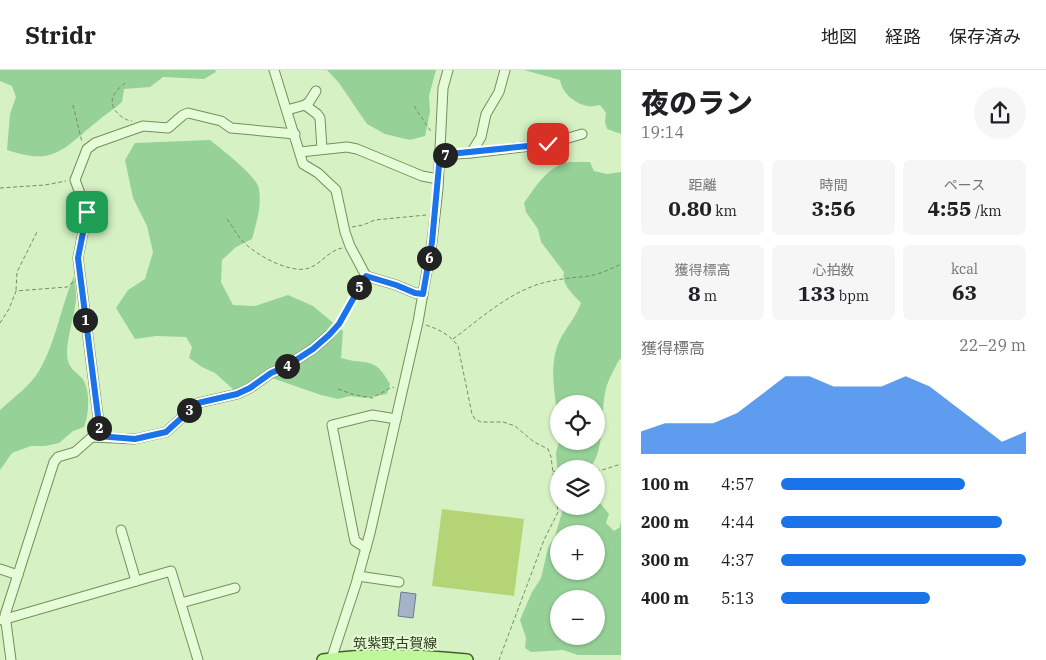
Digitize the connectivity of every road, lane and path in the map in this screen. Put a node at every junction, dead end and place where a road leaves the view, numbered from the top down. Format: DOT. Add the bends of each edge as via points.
graph roads {
  1 [pos="274,70"];
  2 [pos="448,70"];
  3 [pos="505,70"];
  4 [pos="125,82"];
  5 [pos="316,91"];
  6 [pos="73,105"];
  7 [pos="305,105"];
  8 [pos="414,106"];
  9 [pos="287,110"];
  10 [pos="143,126"];
  11 [pos="295,134"];
  12 [pos="582,134"];
  13 [pos="441,138"];
  14 [pos="322,149"];
  15 [pos="86,152"];
  16 [pos="300,152"];
  17 [pos="472,153"];
  18 [pos="440,155"];
  19 [pos="438,179"];
  20 [pos="75,180"];
  21 [pos="0,188"];
  22 [pos="435,214"];
  23 [pos="228,219"];
  24 [pos="344,228"];
  25 [pos="37,232"];
  26 [pos="350,246"];
  27 [pos="621,264"];
  28 [pos="80,276"];
  29 [pos="366,276"];
  30 [pos="16,291"];
  31 [pos="423,294"];
  32 [pos="0,322"];
  33 [pos="418,322"];
  34 [pos="329,335"];
  35 [pos="453,339"];
  36 [pos="338,389"];
  37 [pos="402,390"];
  38 [pos="396,419"];
  39 [pos="98,436"];
  40 [pos="551,460"];
  41 [pos="621,464"];
  42 [pos="605,469"];
  43 [pos="556,515"];
  44 [pos="121,530"];
  45 [pos="366,548"];
  46 [pos="0,569"];
  47 [pos="18,574"];
  48 [pos="358,576"];
  49 [pos="136,581"];
  50 [pos="399,582"];
  51 [pos="235,588"];
  52 [pos="181,603"];
  53 [pos="3,620"];
  54 [pos="11,660"];
  55 [pos="198,660"];
  56 [pos="328,660"];
  57 [pos="467,660"];
  58 [pos="499,660"];
  1 -- 9 [label="street"];
  2 -- 13 [label="street" via="443,88"];
  3 -- 17 [label="street" via="499,92 486,114 481,137"];
  4 -- 10 [label="path" via="112,97 116,112 125,120"];
  5 -- 7 [label="street"];
  6 -- 15 [label="path"];
  7 -- 9 [label="street"];
  7 -- 14 [label="street" via="320,118"];
  8 -- 13 [label="path" via="436,137"];
  9 -- 11 [label="street"];
  10 -- 11 [label="street" via="168,128 188,113 221,121 232,128"];
  10 -- 15 [label="street" via="95,143"];
  11 -- 16 [label="street"];
  12 -- 17 [label="street" via="548,144"];
  13 -- 18 [label="street"];
  14 -- 16 [label="street"];
  14 -- 19 [label="street" via="347,146 422,176"];
  15 -- 20 [label="street"];
  16 -- 24 [label="street" via="303,164 336,190"];
  17 -- 18 [label="street"];
  18 -- 19 [label="street"];
  19 -- 22 [label="street"];
  20 -- 21 [label="path"];
  20 -- 28 [label="street" via="87,212 78,258"];
  22 -- 24 [label="path" via="375,220"];
  22 -- 31 [label="street"];
  23 -- 26 [label="path" via="241,240 263,258 293,268 308,268 328,254"];
  24 -- 26 [label="street"];
  25 -- 30 [label="path" via="17,272"];
  26 -- 29 [label="street"];
  27 -- 35 [label="path" via="607,271 535,285 496,305"];
  28 -- 30 [label="path" via="67,287"];
  28 -- 39 [label="street"];
  29 -- 31 [label="street"];
  29 -- 34 [label="path" via="339,324"];
  30 -- 32 [label="path"];
  31 -- 33 [label="street"];
  33 -- 35 [label="path" via="442,330"];
  33 -- 37 [label="street"];
  34 -- 39 [label="street" via="313,349 250,388 198,403 166,432 135,439"];
  35 -- 40 [label="path" via="458,346 475,419 515,426 548,449"];
  36 -- 37 [label="path" via="372,398 392,387"];
  37 -- 38 [label="street"];
  38 -- 45 [label="street"];
  38 -- 45 [label="street" via="372,414 332,425 354,537"];
  39 -- 47 [label="street" via="54,462"];
  41 -- 42 [label="path"];
  43 -- 58 [label="path"];
  44 -- 49 [label="street"];
  45 -- 48 [label="street"];
  46 -- 47 [label="street"];
  47 -- 53 [label="street"];
  48 -- 50 [label="street"];
  48 -- 56 [label="street"];
  49 -- 52 [label="street" via="171,571"];
  49 -- 53 [label="street"];
  51 -- 52 [label="street"];
  52 -- 55 [label="street"];
  53 -- 54 [label="street"];
  56 -- 57 [label="main road, 筑紫野古賀線" via="394,655"];
}
